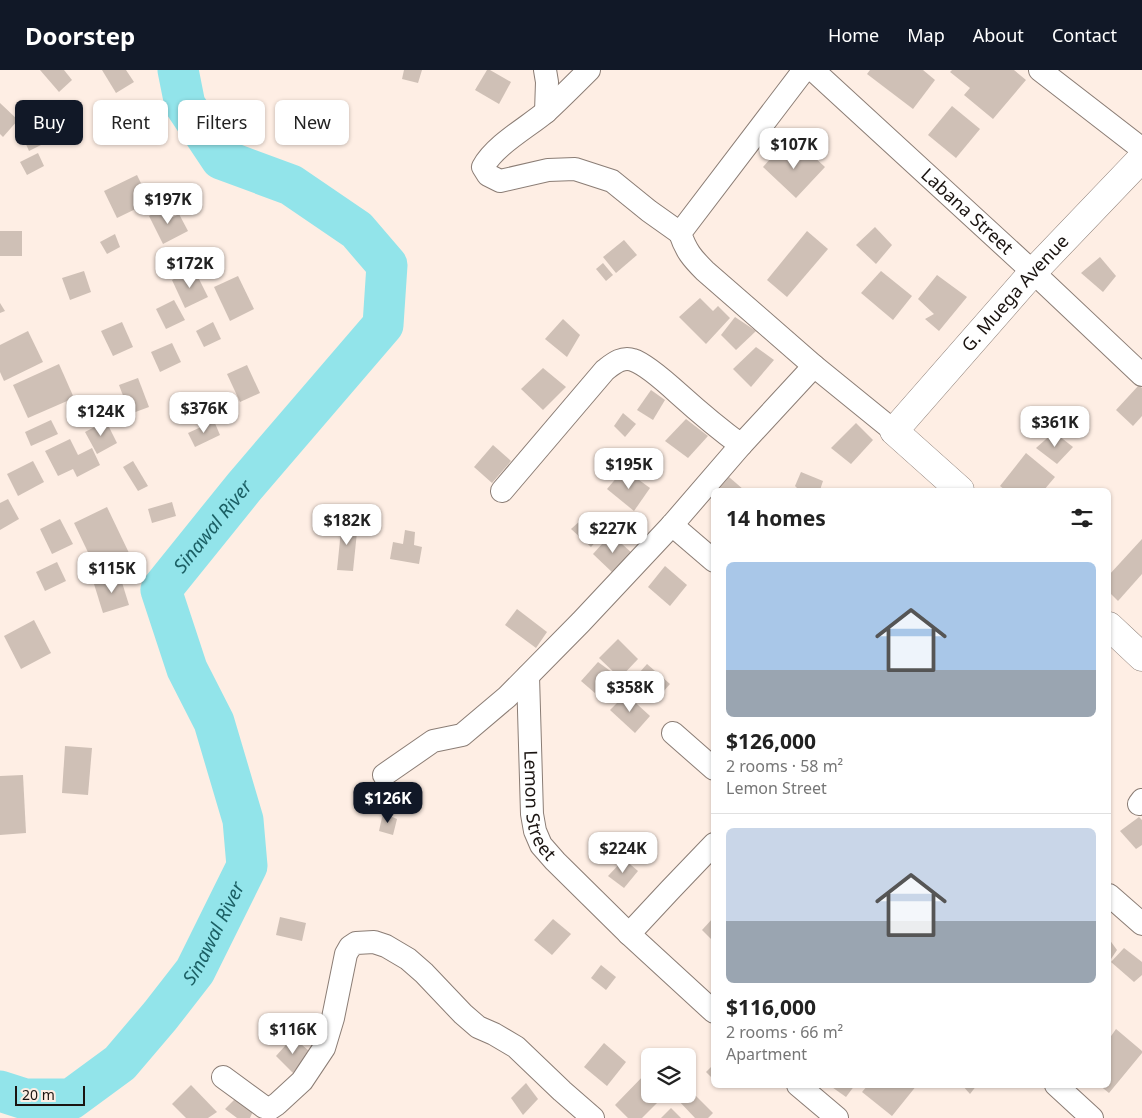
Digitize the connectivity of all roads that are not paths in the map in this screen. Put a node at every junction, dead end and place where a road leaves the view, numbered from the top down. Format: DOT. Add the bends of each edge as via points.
graph roads {
  1 [pos="544,70"];
  2 [pos="588,70"];
  3 [pos="804,70"];
  4 [pos="813,70"];
  5 [pos="1040,70"];
  6 [pos="546,112"];
  7 [pos="1142,148"];
  8 [pos="1142,158"];
  9 [pos="680,233"];
  10 [pos="1033,272"];
  11 [pos="814,366"];
  12 [pos="1142,375"];
  13 [pos="894,431"];
  14 [pos="741,446"];
  15 [pos="958,488"];
  16 [pos="502,491"];
  17 [pos="672,526"];
  18 [pos="711,558"];
  19 [pos="1111,628"];
  20 [pos="1142,657"];
  21 [pos="528,676"];
  22 [pos="673,733"];
  23 [pos="711,766"];
  24 [pos="384,775"];
  25 [pos="711,847"];
  26 [pos="1111,897"];
  27 [pos="1142,924"];
  28 [pos="629,934"];
  29 [pos="711,1009"];
  30 [pos="223,1077"];
  31 [pos="802,1088"];
  32 [pos="1059,1088"];
  33 [pos="593,1118"];
  34 [pos="837,1118"];
  35 [pos="1092,1118"];
  1 -- 6 [label="street"];
  2 -- 6 [label="street"];
  3 -- 9 [label="street"];
  4 -- 10 [label="street, Labana Street"];
  5 -- 7 [label="street"];
  6 -- 9 [label="street" via="488,158 484,167 488,175 500,181 548,170 575,169 612,181"];
  8 -- 10 [label="street, G. Muega Avenue"];
  9 -- 11 [label="street" via="684,246 705,271"];
  10 -- 12 [label="street, Labana Street"];
  10 -- 13 [label="street, G. Muega Avenue"];
  11 -- 13 [label="street"];
  11 -- 14 [label="street"];
  13 -- 15 [label="street"];
  14 -- 16 [label="street" via="641,364 624,359 605,370"];
  14 -- 17 [label="street"];
  17 -- 18 [label="street"];
  17 -- 21 [label="street"];
  19 -- 20 [label="street"];
  21 -- 24 [label="street" via="462,735 433,741"];
  21 -- 28 [label="street, Lemon Street" via="535,832 555,861"];
  22 -- 23 [label="street"];
  25 -- 28 [label="street"];
  26 -- 27 [label="street"];
  28 -- 29 [label="street, Lemon Street"];
  30 -- 33 [label="street" via="264,1107 271,1108 277,1104 302,1081 324,1048 350,947 356,943 374,942 408,960 478,1027 516,1047"];
  31 -- 34 [label="street"];
  32 -- 35 [label="street"];
}
